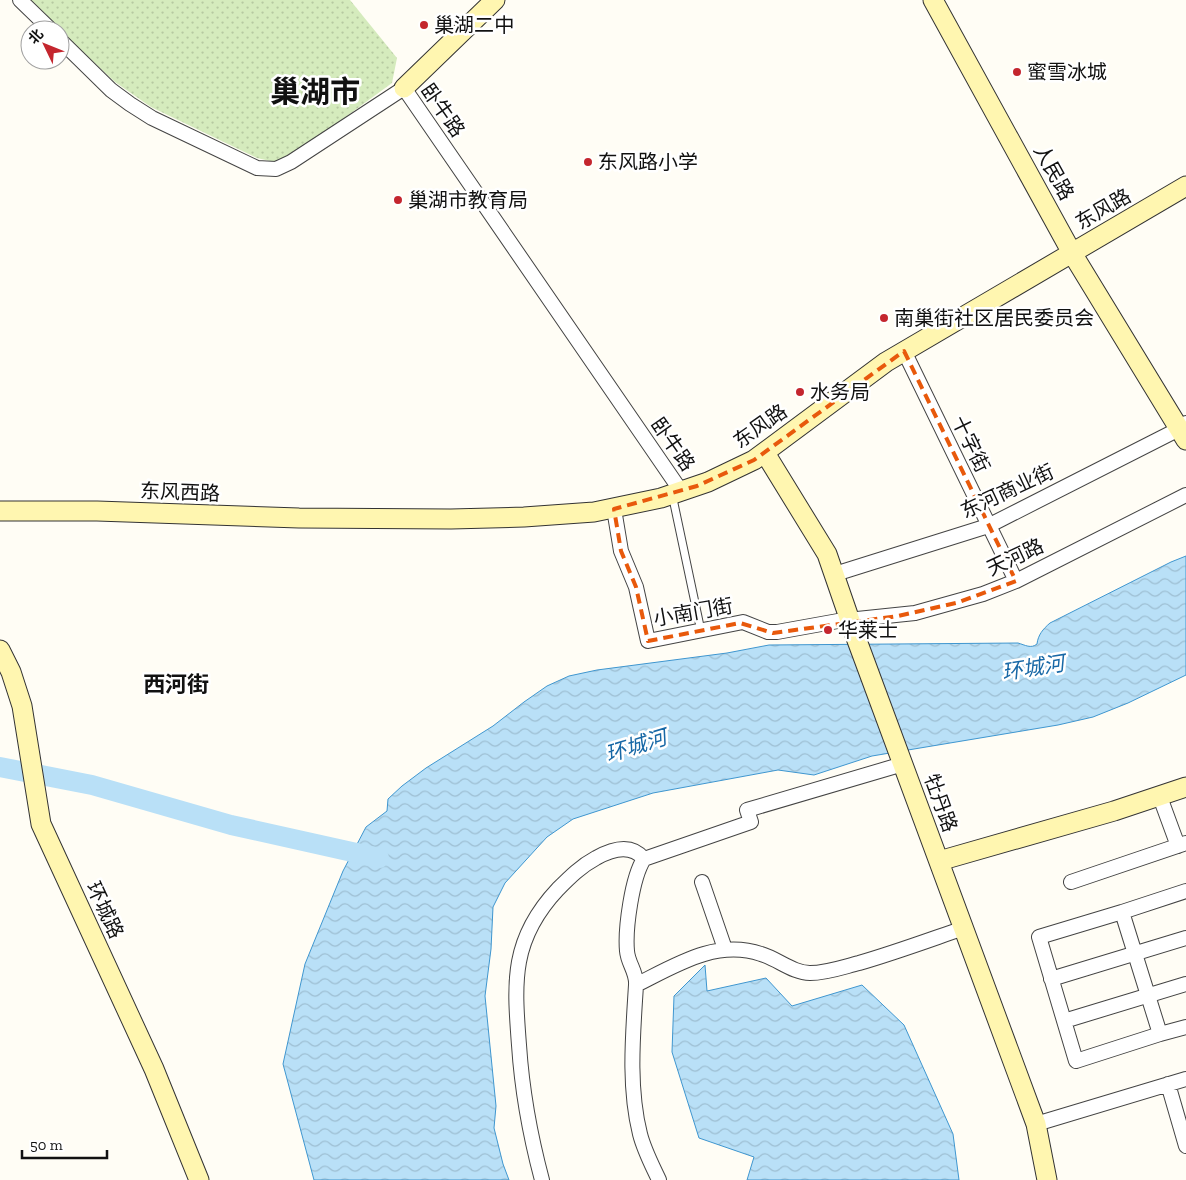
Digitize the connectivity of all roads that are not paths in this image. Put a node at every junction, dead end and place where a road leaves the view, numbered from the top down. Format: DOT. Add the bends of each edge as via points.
graph roads {
  1 [pos="20,0"];
  2 [pos="495,0"];
  3 [pos="933,0"];
  4 [pos="40,20"];
  5 [pos="70,50"];
  6 [pos="404,88"];
  7 [pos="1186,186"];
  8 [pos="1072,253"];
  9 [pos="904,351"];
  10 [pos="1183,431"];
  11 [pos="765,453"];
  12 [pos="676,493"];
  13 [pos="1186,495"];
  14 [pos="614,509"];
  15 [pos="0,511"];
  16 [pos="359,518"];
  17 [pos="988,526"];
  18 [pos="835,574"];
  19 [pos="1016,580"];
  20 [pos="852,627"];
  21 [pos="701,631"];
  22 [pos="0,650"];
  23 [pos="903,764"];
  24 [pos="1186,787"];
  25 [pos="1160,797"];
  26 [pos="1182,844"];
  27 [pos="644,859"];
  28 [pos="939,861"];
  29 [pos="702,882"];
  30 [pos="1071,882"];
  31 [pos="1186,891"];
  32 [pos="1122,912"];
  33 [pos="964,928"];
  34 [pos="1186,938"];
  35 [pos="725,949"];
  36 [pos="1134,954"];
  37 [pos="1051,979"];
  38 [pos="1186,984"];
  39 [pos="636,985"];
  40 [pos="1148,996"];
  41 [pos="1064,1021"];
  42 [pos="1186,1027"];
  43 [pos="1160,1034"];
  44 [pos="1186,1079"];
  45 [pos="1168,1084"];
  46 [pos="1036,1124"];
  47 [pos="1185,1139"];
  48 [pos="199,1180"];
  49 [pos="542,1180"];
  50 [pos="659,1180"];
  51 [pos="1047,1180"];
  1 -- 4 [label="street"];
  2 -- 6 [label="street"];
  3 -- 8 [label="street, 人民路"];
  5 -- 6 [label="street, 卧牛路" via="111,90 141,112 262,169 276,169 291,162"];
  6 -- 12 [label="street, 卧牛路"];
  7 -- 8 [label="street, 东风路"];
  8 -- 9 [label="street, 东风路"];
  8 -- 10 [label="street, 人民路"];
  9 -- 11 [label="street, 东风路"];
  9 -- 17 [label="street, 十字街"];
  10 -- 17 [label="street, 东河商业街"];
  11 -- 12 [label="street, 东风路" via="729,472"];
  11 -- 18 [label="street, 牡丹路" via="821,543"];
  12 -- 14 [label="street, 东风路"];
  12 -- 21 [label="lane"];
  13 -- 19 [label="street, 天河路"];
  14 -- 16 [label="street, 东风路" via="524,517"];
  14 -- 21 [label="street, 小南门街" via="621,551 636,587 648,641"];
  15 -- 16 [label="street, 东风西路"];
  17 -- 18 [label="street, 东河商业街"];
  17 -- 19 [label="street, 十字街"];
  18 -- 20 [label="street, 牡丹路"];
  19 -- 20 [label="street, 天河路" via="983,594"];
  20 -- 21 [label="street, 小南门街" via="773,633 744,622"];
  20 -- 23 [label="street, 牡丹路"];
  22 -- 48 [label="street, 环城路" via="19,694 41,824 154,1069"];
  23 -- 27 [label="street" via="747,810 751,822"];
  23 -- 28 [label="street, 牡丹路"];
  24 -- 25 [label="street"];
  25 -- 26 [label="street"];
  25 -- 28 [label="street"];
  26 -- 30 [label="street"];
  27 -- 39 [label="street" via="635,877 627,936 627,953 636,975"];
  27 -- 49 [label="street" via="634,851 619,849 588,862 538,913 524,944 515,989 516,1018 526,1111"];
  28 -- 33 [label="street, 牡丹路"];
  29 -- 35 [label="street"];
  31 -- 32 [label="street"];
  32 -- 36 [label="street"];
  32 -- 37 [label="street" via="1039,938"];
  33 -- 35 [label="street" via="821,973 801,972 753,951"];
  33 -- 46 [label="street, 牡丹路"];
  34 -- 36 [label="street"];
  35 -- 39 [label="street" via="691,958"];
  36 -- 37 [label="street"];
  36 -- 40 [label="street"];
  37 -- 41 [label="street"];
  38 -- 40 [label="street"];
  39 -- 50 [label="street" via="635,1106 643,1144"];
  40 -- 41 [label="street"];
  40 -- 43 [label="street"];
  41 -- 43 [label="street" via="1076,1060"];
  42 -- 43 [label="street"];
  44 -- 45 [label="street"];
  45 -- 46 [label="street"];
  45 -- 47 [label="street"];
  46 -- 51 [label="street, 牡丹路"];
}
